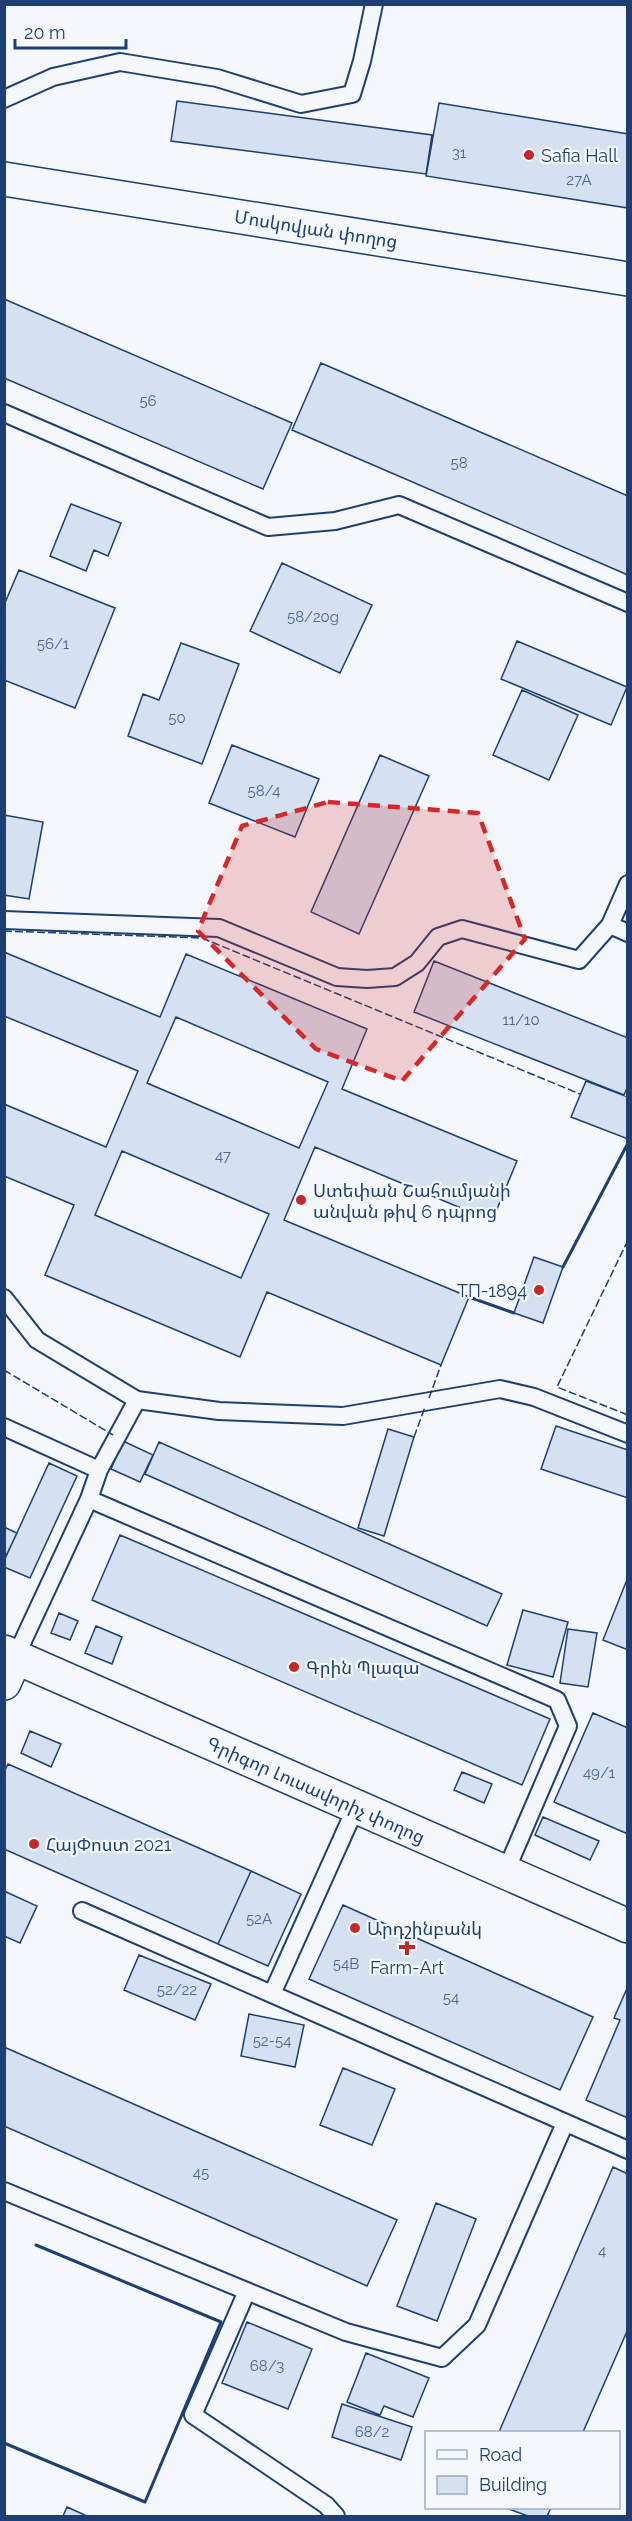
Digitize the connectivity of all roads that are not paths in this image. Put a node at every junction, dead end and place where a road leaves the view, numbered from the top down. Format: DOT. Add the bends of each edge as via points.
graph roads {
  1 [pos="374,4"];
  2 [pos="4,99"];
  3 [pos="4,179"];
  4 [pos="627,279"];
  5 [pos="4,413"];
  6 [pos="627,603"];
  7 [pos="627,884"];
  8 [pos="4,920"];
  9 [pos="610,926"];
  10 [pos="627,933"];
  11 [pos="4,1298"];
  12 [pos="136,1400"];
  13 [pos="4,1427"];
  14 [pos="627,1434"];
  15 [pos="99,1470"];
  16 [pos="89,1499"];
  17 [pos="8,1664"];
  18 [pos="356,1807"];
  19 [pos="505,1873"];
  20 [pos="82,1911"];
  21 [pos="627,1926"];
  22 [pos="272,1994"];
  23 [pos="565,2123"];
  24 [pos="627,2150"];
  25 [pos="4,2191"];
  26 [pos="247,2291"];
  27 [pos="336,2517"];
  1 -- 2 [label="lane" via="352,94 301,104 217,78 120,62 53,77"];
  3 -- 4 [label="street, Մոսկովյան փողոց"];
  5 -- 6 [label="lane" via="268,527 335,521 399,505"];
  7 -- 9 [label="lane"];
  8 -- 9 [label="lane" via="219,928 337,977 367,979 395,977 417,963 438,937 462,928 579,960"];
  9 -- 10 [label="lane"];
  11 -- 12 [label="lane" via="37,1340"];
  12 -- 14 [label="lane" via="219,1411 343,1416 500,1389 534,1397"];
  12 -- 15 [label="lane"];
  13 -- 15 [label="lane"];
  15 -- 16 [label="lane"];
  16 -- 17 [label="lane"];
  16 -- 19 [label="lane" via="557,1700 568,1726"];
  17 -- 18 [label="street, Գրիգոր Լուսավորիչ փողոց"];
  18 -- 19 [label="street, Գրիգոր Լուսավորիչ փողոց"];
  18 -- 22 [label="lane"];
  19 -- 21 [label="street, Գրիգոր Լուսավորիչ փողոց"];
  20 -- 22 [label="lane"];
  22 -- 23 [label="lane"];
  23 -- 24 [label="lane"];
  23 -- 26 [label="lane" via="477,2325 442,2358 346,2332"];
  25 -- 26 [label="lane"];
  26 -- 27 [label="lane" via="193,2415 326,2505"];
}
